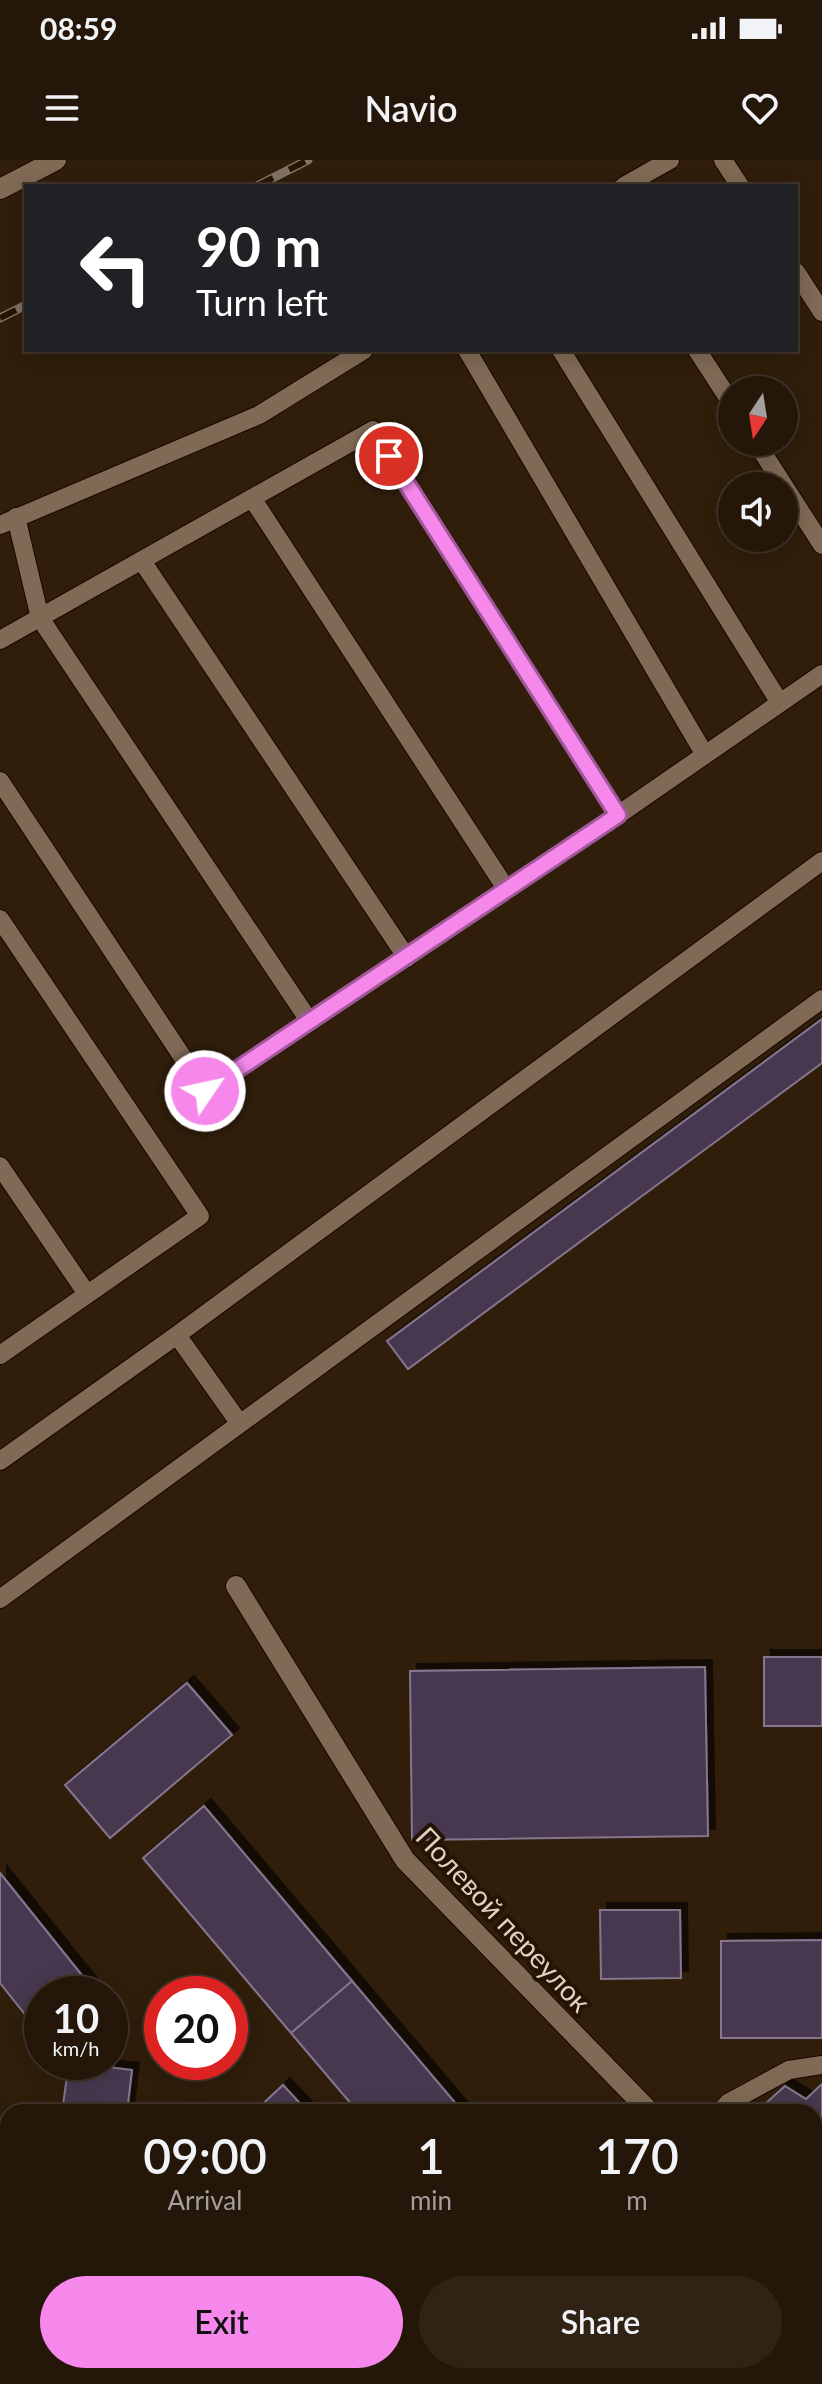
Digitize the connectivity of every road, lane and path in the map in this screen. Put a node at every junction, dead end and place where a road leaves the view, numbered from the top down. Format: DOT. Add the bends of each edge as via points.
graph roads {
  1 [pos="56,160"];
  2 [pos="670,160"];
  3 [pos="723,160"];
  4 [pos="628,184"];
  5 [pos="739,184"];
  6 [pos="0,189"];
  7 [pos="798,275"];
  8 [pos="822,312"];
  9 [pos="361,352"];
  10 [pos="468,352"];
  11 [pos="562,352"];
  12 [pos="698,352"];
  13 [pos="718,382"];
  14 [pos="765,456"];
  15 [pos="252,498"];
  16 [pos="8,521"];
  17 [pos="822,545"];
  18 [pos="142,561"];
  19 [pos="40,618"];
  20 [pos="0,640"];
  21 [pos="822,674"];
  22 [pos="780,703"];
  23 [pos="705,755"];
  24 [pos="0,781"];
  25 [pos="618,815"];
  26 [pos="822,861"];
  27 [pos="507,890"];
  28 [pos="0,919"];
  29 [pos="407,958"];
  30 [pos="822,999"];
  31 [pos="310,1022"];
  32 [pos="0,1166"];
  33 [pos="87,1294"];
  34 [pos="177,1335"];
  35 [pos="0,1355"];
  36 [pos="240,1424"];
  37 [pos="0,1461"];
  38 [pos="236,1586"];
  39 [pos="0,1599"];
  40 [pos="822,2065"];
  41 [pos="642,2104"];
  42 [pos="727,2104"];
  1 -- 6 [label="street"];
  2 -- 4 [label="lane"];
  3 -- 5 [label="lane"];
  7 -- 8 [label="lane"];
  9 -- 16 [label="lane" via="259,415"];
  10 -- 23 [label="lane"];
  11 -- 22 [label="lane"];
  12 -- 13 [label="lane"];
  14 -- 17 [label="lane"];
  15 -- 18 [label="lane"];
  15 -- 25 [label="lane" via="373,430"];
  15 -- 27 [label="lane"];
  16 -- 19 [label="lane"];
  18 -- 19 [label="lane"];
  18 -- 29 [label="lane"];
  19 -- 20 [label="lane"];
  19 -- 31 [label="lane"];
  21 -- 22 [label="lane"];
  22 -- 23 [label="lane"];
  23 -- 25 [label="lane"];
  24 -- 31 [label="lane" via="205,1091"];
  25 -- 27 [label="lane"];
  26 -- 34 [label="lane"];
  27 -- 29 [label="lane"];
  28 -- 33 [label="lane" via="200,1216"];
  29 -- 31 [label="lane"];
  30 -- 36 [label="lane"];
  32 -- 33 [label="lane"];
  33 -- 35 [label="lane"];
  34 -- 36 [label="lane"];
  34 -- 37 [label="lane"];
  36 -- 39 [label="lane"];
  38 -- 41 [label="street, Полевой переулок" via="405,1860"];
  40 -- 42 [label="lane" via="789,2070"];
}
